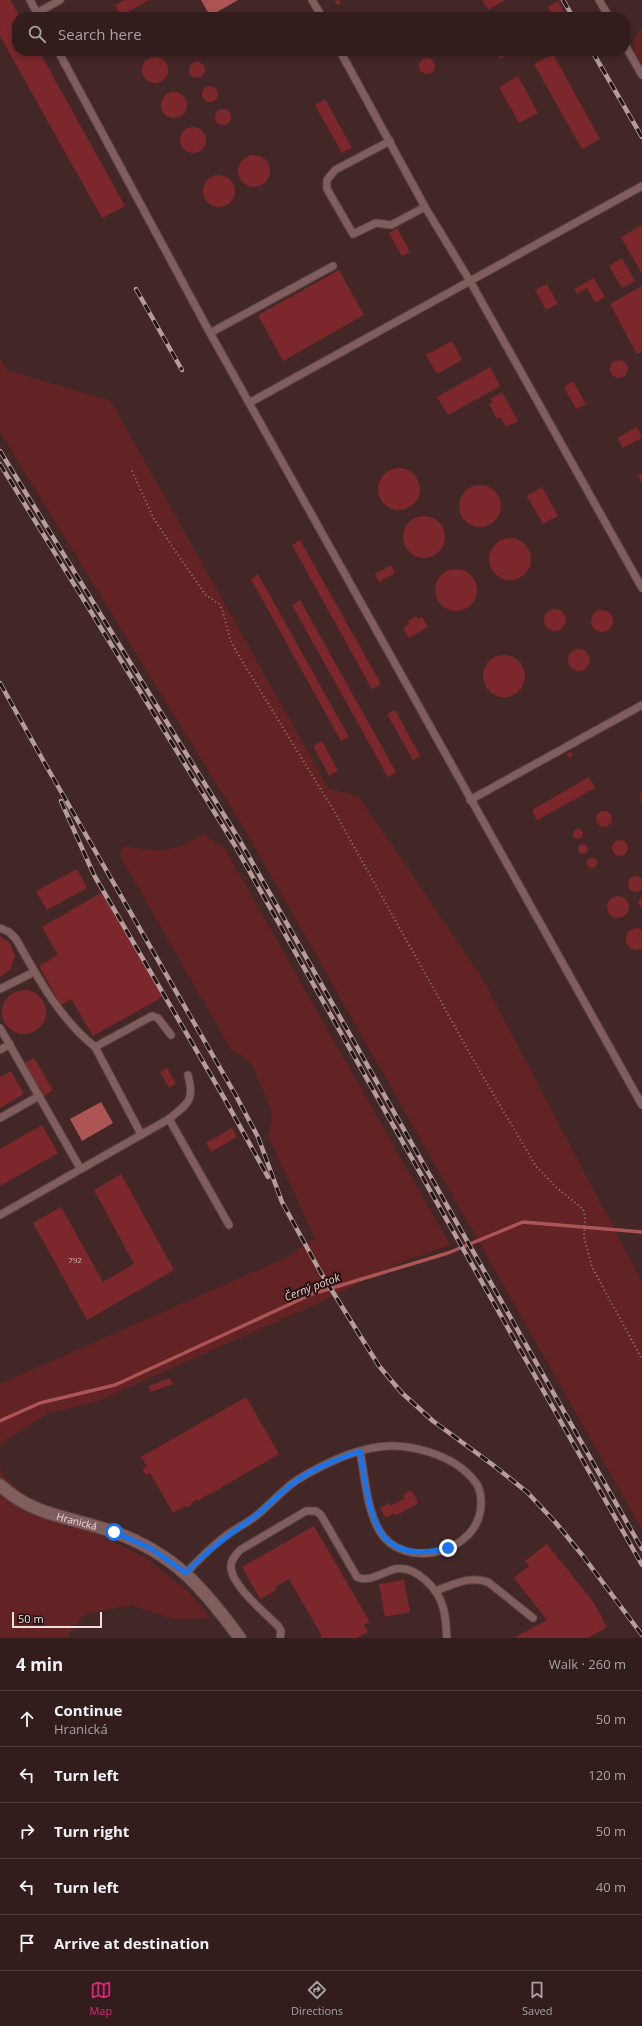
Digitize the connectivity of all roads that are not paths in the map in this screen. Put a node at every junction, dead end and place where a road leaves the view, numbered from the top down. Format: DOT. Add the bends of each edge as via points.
graph roads {
  1 [pos="30,0"];
  2 [pos="60,0"];
  3 [pos="312,0"];
  4 [pos="599,0"];
  5 [pos="36,12"];
  6 [pos="42,12"];
  7 [pos="319,12"];
  8 [pos="606,12"];
  9 [pos="630,54"];
  10 [pos="61,56"];
  11 [pos="343,56"];
  12 [pos="642,76"];
  13 [pos="390,142"];
  14 [pos="642,186"];
  15 [pos="425,207"];
  16 [pos="333,266"];
  17 [pos="470,281"];
  18 [pos="210,333"];
  19 [pos="249,403"];
  20 [pos="642,588"];
  21 [pos="642,705"];
  22 [pos="470,800"];
  23 [pos="0,928"];
  24 [pos="34,972"];
  25 [pos="0,990"];
  26 [pos="0,1028"];
  27 [pos="171,1035"];
  28 [pos="10,1044"];
  29 [pos="95,1047"];
  30 [pos="0,1050"];
  31 [pos="188,1075"];
  32 [pos="39,1096"];
  33 [pos="642,1106"];
  34 [pos="0,1118"];
  35 [pos="169,1119"];
  36 [pos="140,1134"];
  37 [pos="80,1168"];
  38 [pos="0,1215"];
  39 [pos="229,1225"];
  40 [pos="360,1451"];
  41 [pos="0,1485"];
  42 [pos="186,1573"];
  43 [pos="435,1591"];
  44 [pos="533,1618"];
  45 [pos="240,1638"];
  46 [pos="280,1638"];
  47 [pos="447,1638"];
  1 -- 5 [label="lane"];
  2 -- 6 [label="lane"];
  3 -- 7 [label="lane"];
  4 -- 8 [label="lane"];
  9 -- 12 [label="lane"];
  10 -- 18 [label="lane"];
  11 -- 13 [label="lane"];
  13 -- 15 [label="lane"];
  13 -- 15 [label="lane" via="335,170 327,180 327,189 353,234 376,223 391,225"];
  14 -- 17 [label="lane"];
  15 -- 17 [label="lane"];
  16 -- 18 [label="lane"];
  17 -- 19 [label="lane"];
  17 -- 20 [label="lane"];
  18 -- 19 [label="lane"];
  19 -- 22 [label="lane"];
  21 -- 22 [label="lane"];
  22 -- 33 [label="lane"];
  23 -- 24 [label="lane" via="16,939"];
  24 -- 25 [label="lane"];
  24 -- 29 [label="lane" via="54,1004 80,1035"];
  26 -- 28 [label="lane"];
  27 -- 29 [label="lane" via="158,1018 152,1016"];
  28 -- 30 [label="lane"];
  28 -- 32 [label="lane"];
  29 -- 36 [label="lane"];
  31 -- 35 [label="lane" via="192,1088 190,1099"];
  32 -- 34 [label="lane"];
  32 -- 37 [label="lane"];
  35 -- 36 [label="lane"];
  35 -- 39 [label="lane"];
  36 -- 37 [label="lane"];
  37 -- 38 [label="lane"];
  40 -- 40 [label="lane" via="371,1510 379,1530 387,1541 400,1549 416,1553 433,1552 461,1543 470,1536 478,1522 481,1495 477,1483 461,1467 428,1451 393,1447"];
  40 -- 42 [label="lane" via="330,1462 296,1481 255,1516 230,1533"];
  41 -- 42 [label="street, Hranická" via="28,1506 133,1540 166,1558"];
  42 -- 45 [label="street, Hranická"];
  43 -- 44 [label="lane" via="467,1580 480,1579 488,1582"];
  43 -- 46 [label="lane" via="416,1574 403,1569 363,1579 356,1577 321,1515 316,1511 306,1511 240,1550 231,1564 235,1581 278,1626"];
  43 -- 47 [label="lane" via="444,1609"];
}
